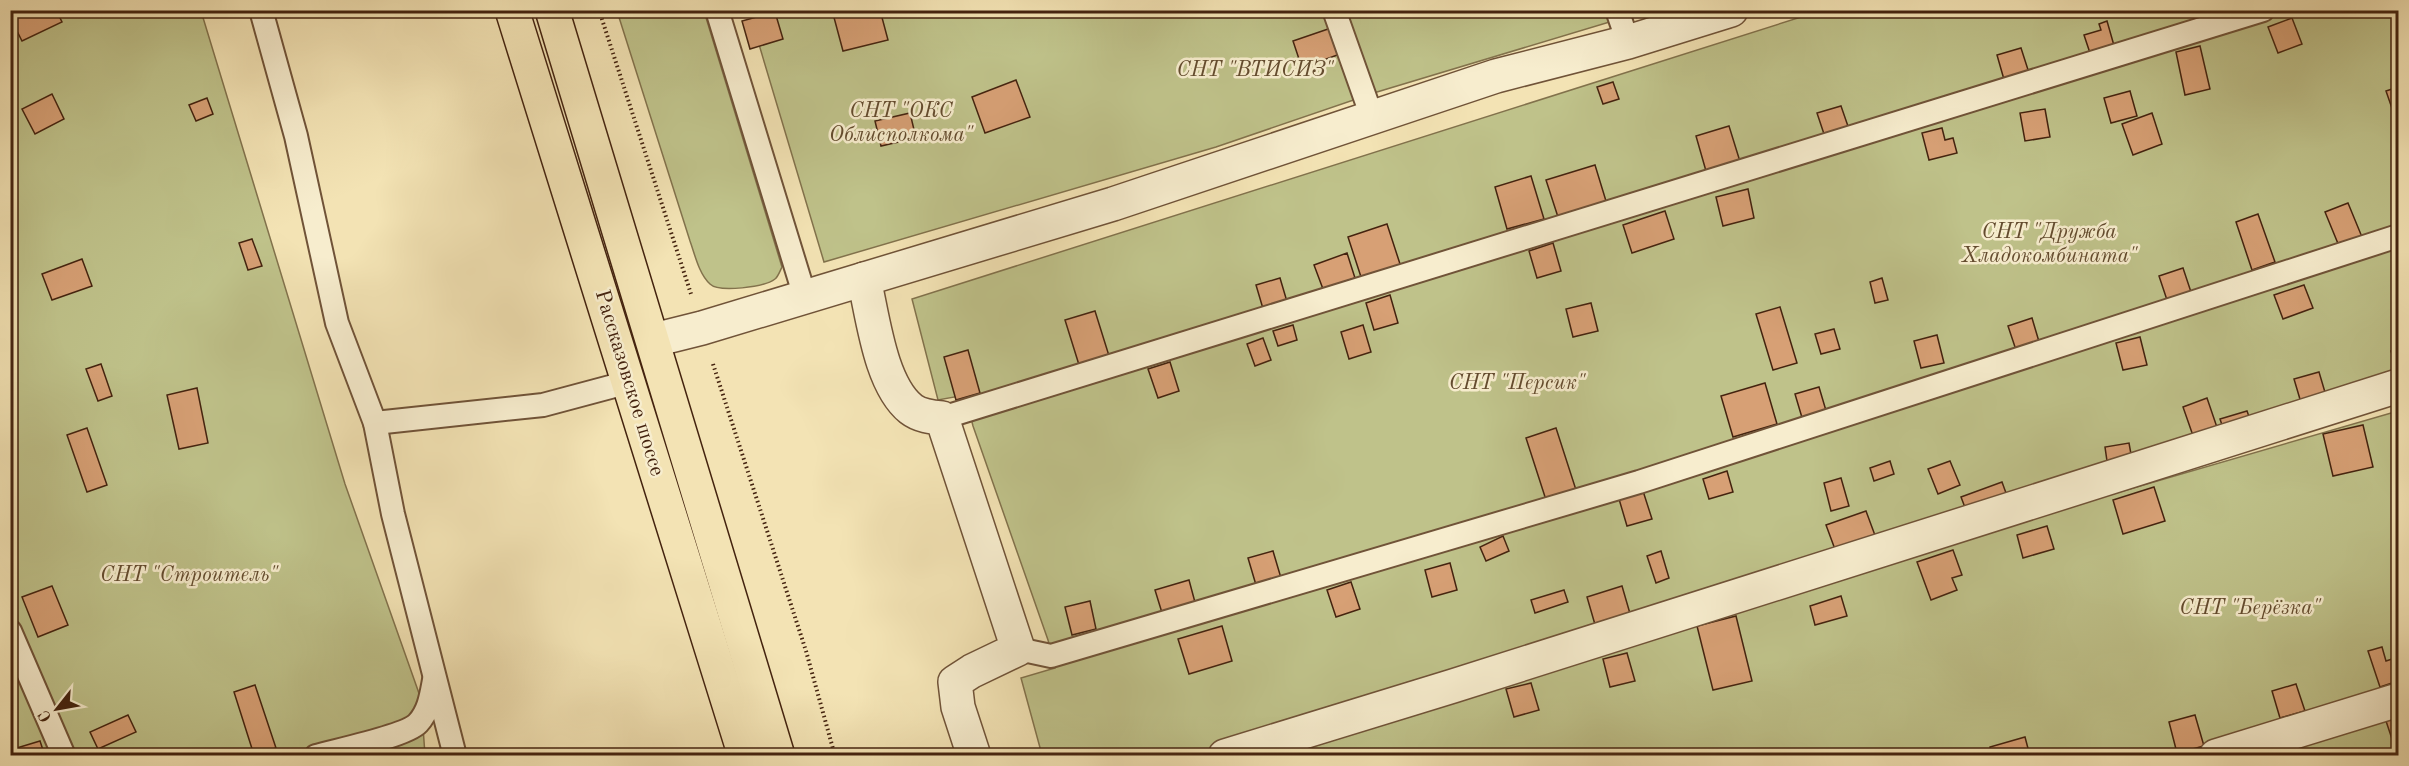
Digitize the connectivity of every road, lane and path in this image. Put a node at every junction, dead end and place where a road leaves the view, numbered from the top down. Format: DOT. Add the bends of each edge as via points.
graph roads {
  1 [pos="261,10"];
  2 [pos="512,10"];
  3 [pos="552,10"];
  4 [pos="599,10"];
  5 [pos="717,10"];
  6 [pos="1334,10"];
  7 [pos="1617,10"];
  8 [pos="1731,10"];
  9 [pos="2263,10"];
  10 [pos="1628,42"];
  11 [pos="1372,117"];
  12 [pos="2398,236"];
  13 [pos="864,279"];
  14 [pos="805,297"];
  15 [pos="702,328"];
  16 [pos="654,340"];
  17 [pos="629,382"];
  18 [pos="2398,386"];
  19 [pos="942,418"];
  20 [pos="375,423"];
  21 [pos="10,631"];
  22 [pos="1018,649"];
  23 [pos="434,679"];
  24 [pos="2398,700"];
  25 [pos="64,756"];
  26 [pos="316,756"];
  27 [pos="455,756"];
  28 [pos="745,756"];
  29 [pos="778,756"];
  30 [pos="835,756"];
  31 [pos="974,756"];
  32 [pos="1225,756"];
  33 [pos="2216,756"];
  1 -- 20 [label="lane" via="296,136 337,323"];
  2 -- 17 [label="main road, Рассказовское шоссе"];
  3 -- 16 [label="main road, Рассказовское шоссе"];
  4 -- 15 [label="path"];
  5 -- 14 [label="lane"];
  6 -- 11 [label="lane"];
  7 -- 10 [label="lane"];
  8 -- 10 [label="street"];
  9 -- 19 [label="lane"];
  10 -- 11 [label="street" via="1496,76"];
  11 -- 13 [label="street" via="1113,204"];
  12 -- 22 [label="lane" via="1639,482 1051,656"];
  13 -- 14 [label="street"];
  13 -- 19 [label="street" via="886,375 899,398 912,410"];
  14 -- 15 [label="street"];
  15 -- 16 [label="street"];
  15 -- 30 [label="path" via="806,651"];
  16 -- 29 [label="main road, Рассказовское шоссе"];
  17 -- 20 [label="lane" via="543,405"];
  17 -- 28 [label="main road, Рассказовское шоссе"];
  18 -- 32 [label="street"];
  19 -- 22 [label="street"];
  20 -- 23 [label="lane"];
  21 -- 25 [label="lane"];
  22 -- 31 [label="street" via="955,682 958,708"];
  23 -- 26 [label="lane" via="429,706 417,724"];
  23 -- 27 [label="lane"];
  24 -- 33 [label="street"];
}
